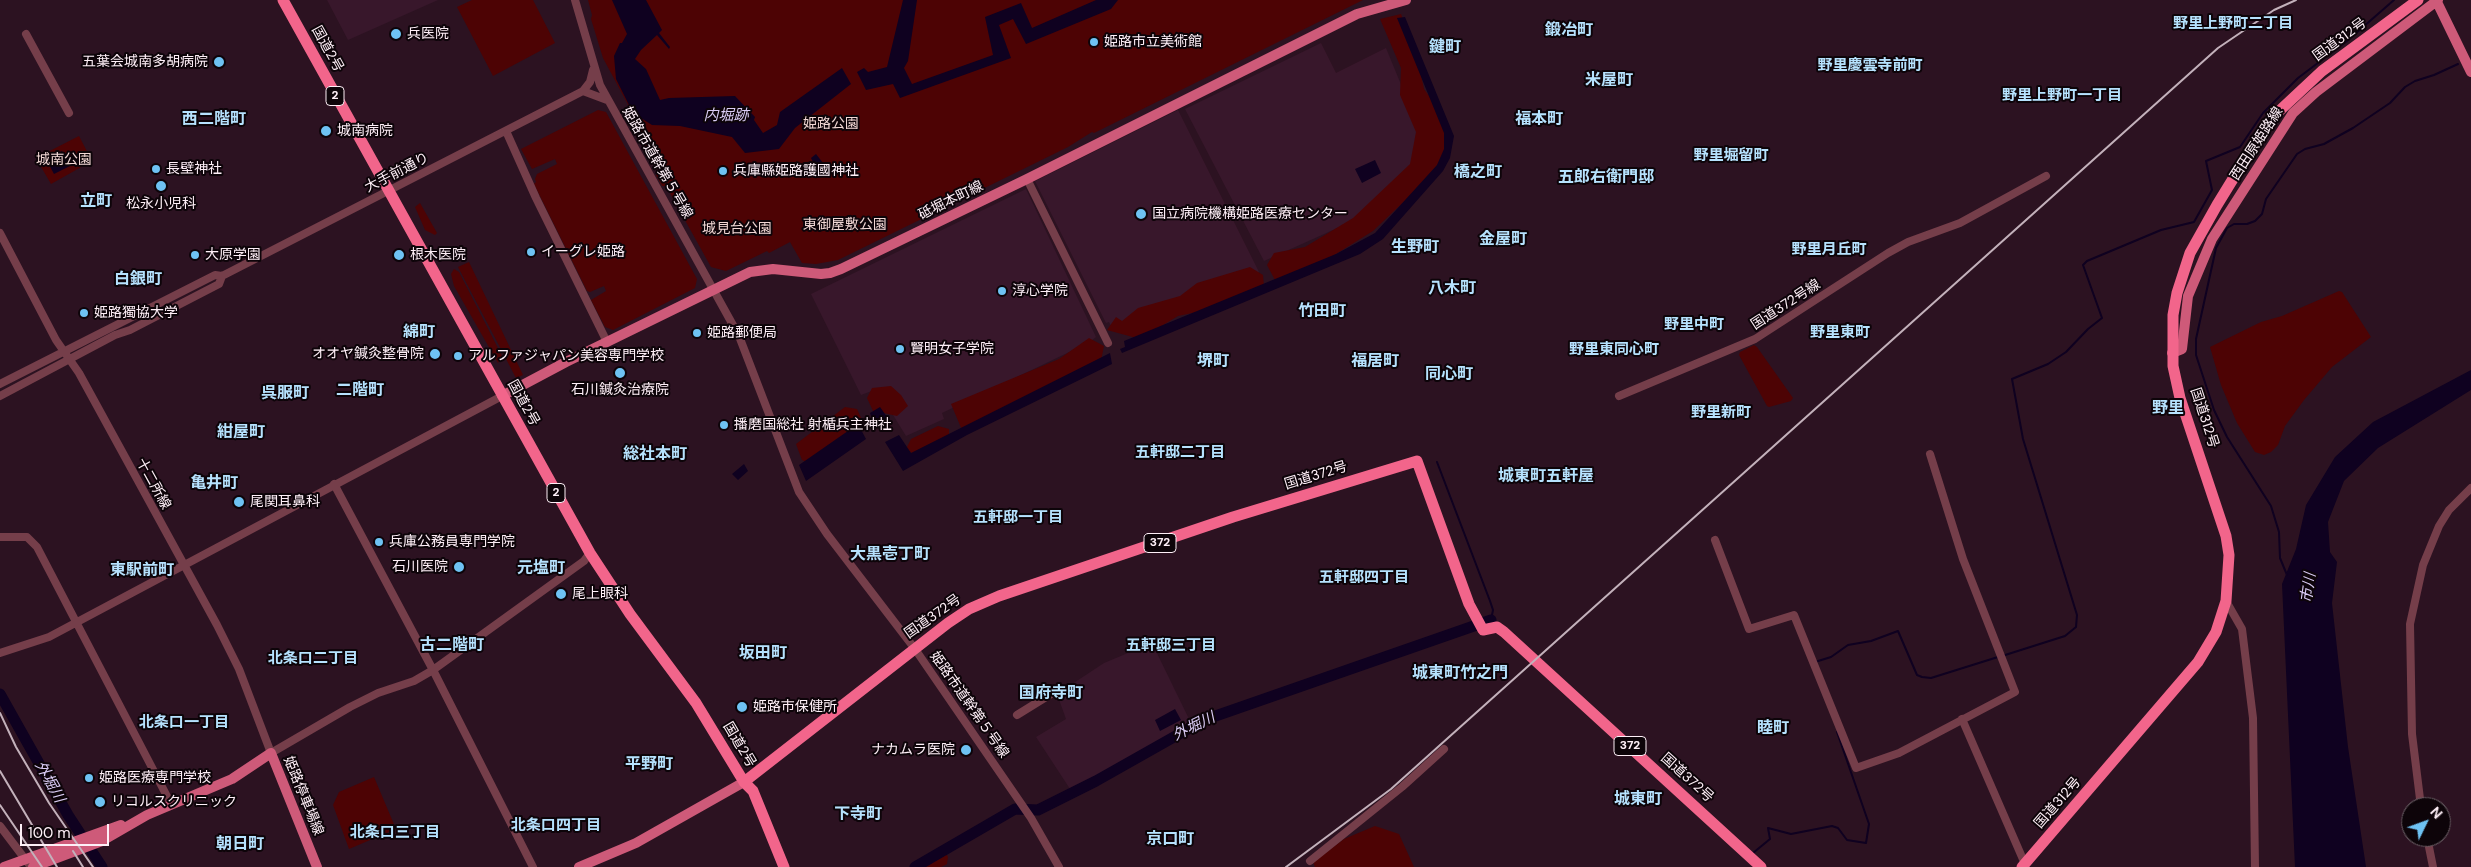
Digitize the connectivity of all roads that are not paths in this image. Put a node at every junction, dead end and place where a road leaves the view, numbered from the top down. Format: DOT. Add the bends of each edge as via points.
graph roads {
  1 [pos="283,0"];
  2 [pos="575,0"];
  3 [pos="1406,0"];
  4 [pos="2418,0"];
  5 [pos="2437,0"];
  6 [pos="26,34"];
  7 [pos="593,68"];
  8 [pos="2471,72"];
  9 [pos="584,91"];
  10 [pos="607,100"];
  11 [pos="69,113"];
  12 [pos="506,131"];
  13 [pos="2046,176"];
  14 [pos="1027,179"];
  15 [pos="388,192"];
  16 [pos="0,233"];
  17 [pos="222,276"];
  18 [pos="714,289"];
  19 [pos="607,342"];
  20 [pos="1108,343"];
  21 [pos="64,351"];
  22 [pos="2172,353"];
  23 [pos="69,359"];
  24 [pos="0,384"];
  25 [pos="0,396"];
  26 [pos="502,396"];
  27 [pos="1619,396"];
  28 [pos="1930,454"];
  29 [pos="334,484"];
  30 [pos="2471,488"];
  31 [pos="0,537"];
  32 [pos="1715,540"];
  33 [pos="590,553"];
  34 [pos="183,564"];
  35 [pos="2226,601"];
  36 [pos="76,623"];
  37 [pos="914,648"];
  38 [pos="0,653"];
  39 [pos="433,670"];
  40 [pos="1059,689"];
  41 [pos="1017,715"];
  42 [pos="1962,719"];
  43 [pos="1444,749"];
  44 [pos="271,753"];
  45 [pos="744,782"];
  46 [pos="2419,797"];
  47 [pos="171,804"];
  48 [pos="0,826"];
  49 [pos="2429,847"];
  50 [pos="1310,861"];
  51 [pos="30,865"];
  52 [pos="2024,866"];
  53 [pos="4,867"];
  54 [pos="317,867"];
  55 [pos="533,867"];
  56 [pos="579,867"];
  57 [pos="777,867"];
  58 [pos="784,867"];
  59 [pos="1059,867"];
  60 [pos="1761,867"];
  61 [pos="2255,867"];
  62 [pos="2433,867"];
  1 -- 15 [label="highway, 国道2号 / 2"];
  2 -- 7 [label="street, 姫路市道幹第５号線"];
  3 -- 14 [label="main road, 砥堀本町線" via="1357,14"];
  4 -- 22 [label="highway, 国道312号" via="2322,71 2263,130 2216,204 2190,253 2174,308"];
  5 -- 8 [label="main road"];
  5 -- 22 [label="main road, 西田原姫路線" via="2293,112 2212,239 2188,296 2182,349"];
  6 -- 11 [label="street"];
  7 -- 9 [label="street" via="592,78"];
  7 -- 10 [label="street, 姫路市道幹第５号線"];
  9 -- 10 [label="street"];
  9 -- 12 [label="street, 大手前通り"];
  10 -- 18 [label="street, 姫路市道幹第５号線"];
  12 -- 15 [label="street, 大手前通り"];
  12 -- 19 [label="street"];
  13 -- 27 [label="street, 国道372号線" via="1960,223 1888,253 1755,340"];
  14 -- 18 [label="main road, 砥堀本町線" via="830,273 764,269"];
  14 -- 20 [label="street"];
  15 -- 17 [label="street, 大手前通り"];
  15 -- 26 [label="highway, 国道2号 / 2"];
  16 -- 21 [label="street, 十二所線"];
  17 -- 21 [label="street, 大手前通り" via="214,275"];
  17 -- 23 [label="street, 大手前通り" via="219,284"];
  18 -- 19 [label="main road, 砥堀本町線"];
  18 -- 37 [label="street, 姫路市道幹第５号線" via="747,353 799,492"];
  19 -- 26 [label="main road, 砥堀本町線"];
  21 -- 23 [label="street, 十二所線"];
  21 -- 24 [label="street, 大手前通り"];
  22 -- 35 [label="highway, 国道312号" via="2180,398 2226,536 2229,555"];
  23 -- 25 [label="street, 大手前通り"];
  23 -- 34 [label="street, 十二所線"];
  26 -- 29 [label="street"];
  26 -- 33 [label="highway, 国道2号 / 2"];
  28 -- 42 [label="street" via="1963,559 2015,692"];
  29 -- 34 [label="street"];
  29 -- 39 [label="street"];
  30 -- 46 [label="street" via="2449,510 2439,526 2423,564 2410,624 2412,734"];
  31 -- 36 [label="street" via="26,537 35,543"];
  32 -- 42 [label="street" via="1749,629 1794,614 1856,768 1899,753"];
  33 -- 39 [label="street" via="584,561"];
  33 -- 45 [label="highway, 国道2号 / 2" via="630,614 696,703"];
  34 -- 36 [label="street"];
  34 -- 44 [label="street, 十二所線" via="234,659"];
  35 -- 52 [label="highway, 国道312号" via="2216,632 2198,662"];
  35 -- 61 [label="street" via="2242,629 2253,718"];
  36 -- 38 [label="street" via="49,637"];
  36 -- 47 [label="street"];
  37 -- 45 [label="highway, 国道372号 / 372"];
  37 -- 59 [label="street, 姫路市道幹第５号線" via="1031,818"];
  37 -- 60 [label="highway, 国道372号 / 372" via="969,610 999,596 1232,517 1417,461 1469,604 1483,630 1497,627 1504,632"];
  39 -- 44 [label="street" via="350,707"];
  39 -- 55 [label="street"];
  40 -- 41 [label="street"];
  42 -- 52 [label="street"];
  43 -- 50 [label="street"];
  44 -- 47 [label="main road, 姫路停車場線" via="232,779"];
  44 -- 54 [label="main road, 姫路停車場線"];
  45 -- 56 [label="main road" via="636,843"];
  45 -- 57 [label="highway, 国道2号 / 2"];
  45 -- 58 [label="highway, 国道2号 / 2" via="753,791"];
  47 -- 51 [label="main road, 姫路停車場線"];
  48 -- 51 [label="street"];
  49 -- 62 [label="street"];
  51 -- 53 [label="main road, 姫路停車場線"];
}
